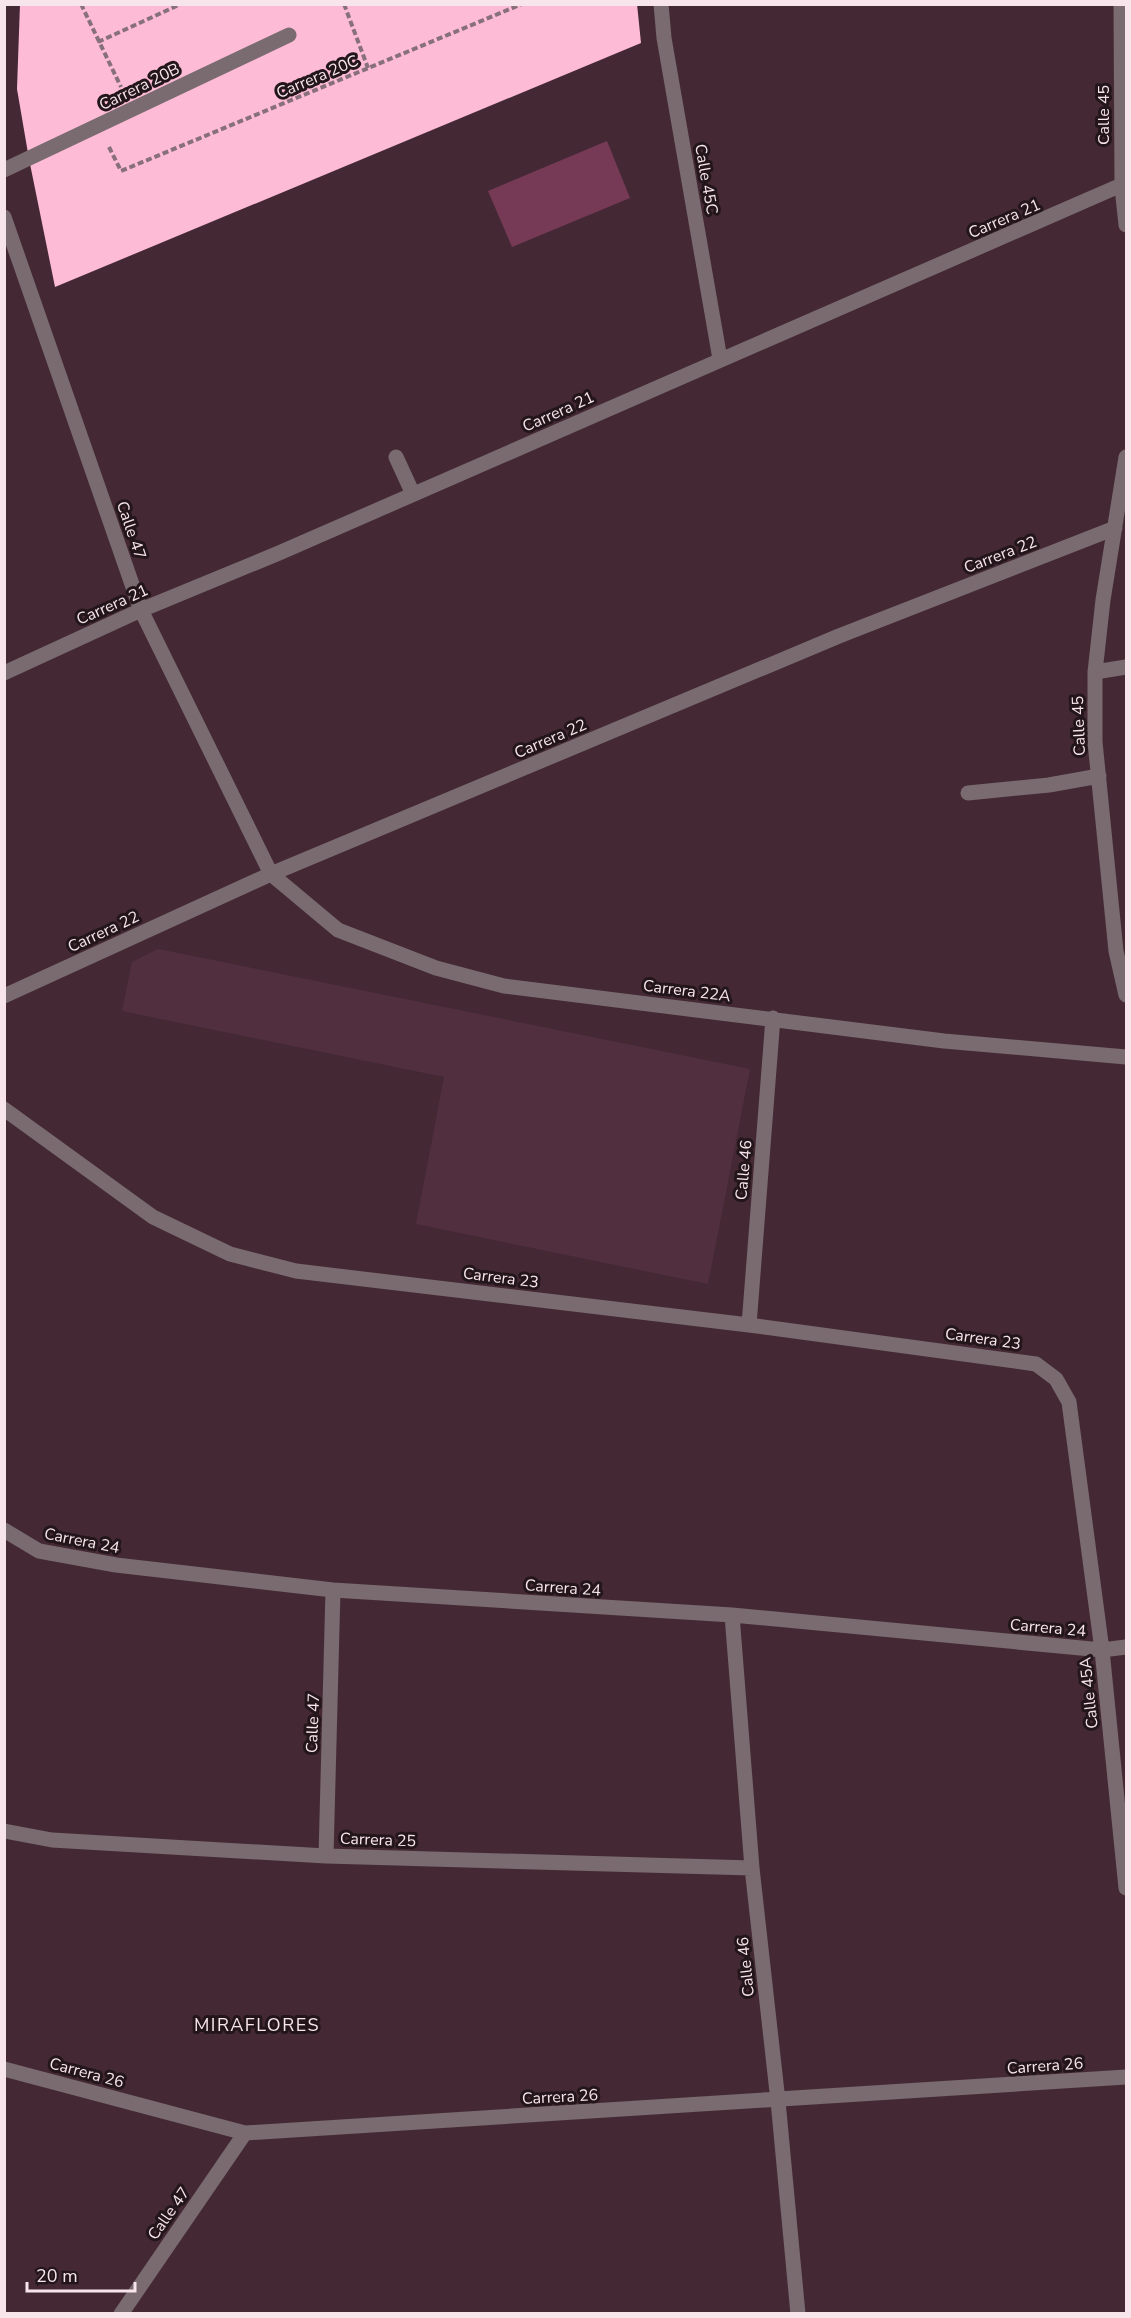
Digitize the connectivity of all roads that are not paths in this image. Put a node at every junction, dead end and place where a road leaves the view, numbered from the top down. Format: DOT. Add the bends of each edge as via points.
graph roads {
  1 [pos="661,4"];
  2 [pos="1121,4"];
  3 [pos="290,35"];
  4 [pos="4,170"];
  5 [pos="1124,185"];
  6 [pos="4,218"];
  7 [pos="1126,225"];
  8 [pos="720,359"];
  9 [pos="396,457"];
  10 [pos="1126,457"];
  11 [pos="413,495"];
  12 [pos="1115,528"];
  13 [pos="141,610"];
  14 [pos="1126,667"];
  15 [pos="1095,672"];
  16 [pos="4,673"];
  17 [pos="1099,776"];
  18 [pos="968,793"];
  19 [pos="271,874"];
  20 [pos="1126,995"];
  21 [pos="4,996"];
  22 [pos="773,1018"];
  23 [pos="1126,1057"];
  24 [pos="4,1109"];
  25 [pos="749,1325"];
  26 [pos="1036,1364"];
  27 [pos="4,1530"];
  28 [pos="333,1590"];
  29 [pos="732,1615"];
  30 [pos="1126,1647"];
  31 [pos="1102,1650"];
  32 [pos="4,1831"];
  33 [pos="326,1856"];
  34 [pos="752,1868"];
  35 [pos="1126,1888"];
  36 [pos="4,2069"];
  37 [pos="1126,2078"];
  38 [pos="778,2101"];
  39 [pos="246,2133"];
  40 [pos="121,2313"];
  41 [pos="798,2313"];
  1 -- 8 [label="street, Calle 45C"];
  2 -- 5 [label="street, Calle 45"];
  3 -- 4 [label="street, Carrera 20B"];
  5 -- 7 [label="street, Calle 45"];
  5 -- 8 [label="street, Carrera 21"];
  6 -- 13 [label="street, Calle 47"];
  8 -- 11 [label="street, Carrera 21"];
  9 -- 11 [label="street"];
  10 -- 12 [label="street, Calle 45"];
  11 -- 13 [label="street, Carrera 21"];
  12 -- 15 [label="street, Calle 45"];
  12 -- 19 [label="street, Carrera 22" via="839,636"];
  13 -- 16 [label="street, Carrera 21"];
  13 -- 19 [label="street, Calle 47"];
  14 -- 15 [label="street"];
  15 -- 17 [label="street, Calle 45"];
  17 -- 18 [label="street"];
  17 -- 20 [label="street, Calle 45" via="1116,951"];
  19 -- 21 [label="street, Carrera 22"];
  19 -- 22 [label="street, Carrera 22A" via="338,930 436,968 504,986"];
  22 -- 23 [label="street, Carrera 22A" via="944,1041"];
  22 -- 25 [label="street, Calle 46"];
  24 -- 25 [label="street, Carrera 23" via="153,1217 230,1254 296,1271"];
  25 -- 26 [label="street, Carrera 23"];
  26 -- 31 [label="street, Calle 45A" via="1056,1379 1069,1402"];
  27 -- 28 [label="street, Carrera 24" via="39,1551 116,1565"];
  28 -- 29 [label="street, Carrera 24"];
  28 -- 33 [label="street, Calle 47"];
  29 -- 31 [label="street, Carrera 24"];
  29 -- 34 [label="street, Calle 46"];
  30 -- 31 [label="street, Carrera 24"];
  31 -- 35 [label="street, Calle 45A"];
  32 -- 33 [label="street, Carrera 25" via="52,1840"];
  33 -- 34 [label="street, Carrera 25"];
  34 -- 38 [label="street, Calle 46"];
  36 -- 39 [label="street, Carrera 26"];
  37 -- 38 [label="street, Carrera 26"];
  38 -- 39 [label="street, Carrera 26"];
  38 -- 41 [label="street, Calle 46"];
  39 -- 40 [label="street, Calle 47"];
}
